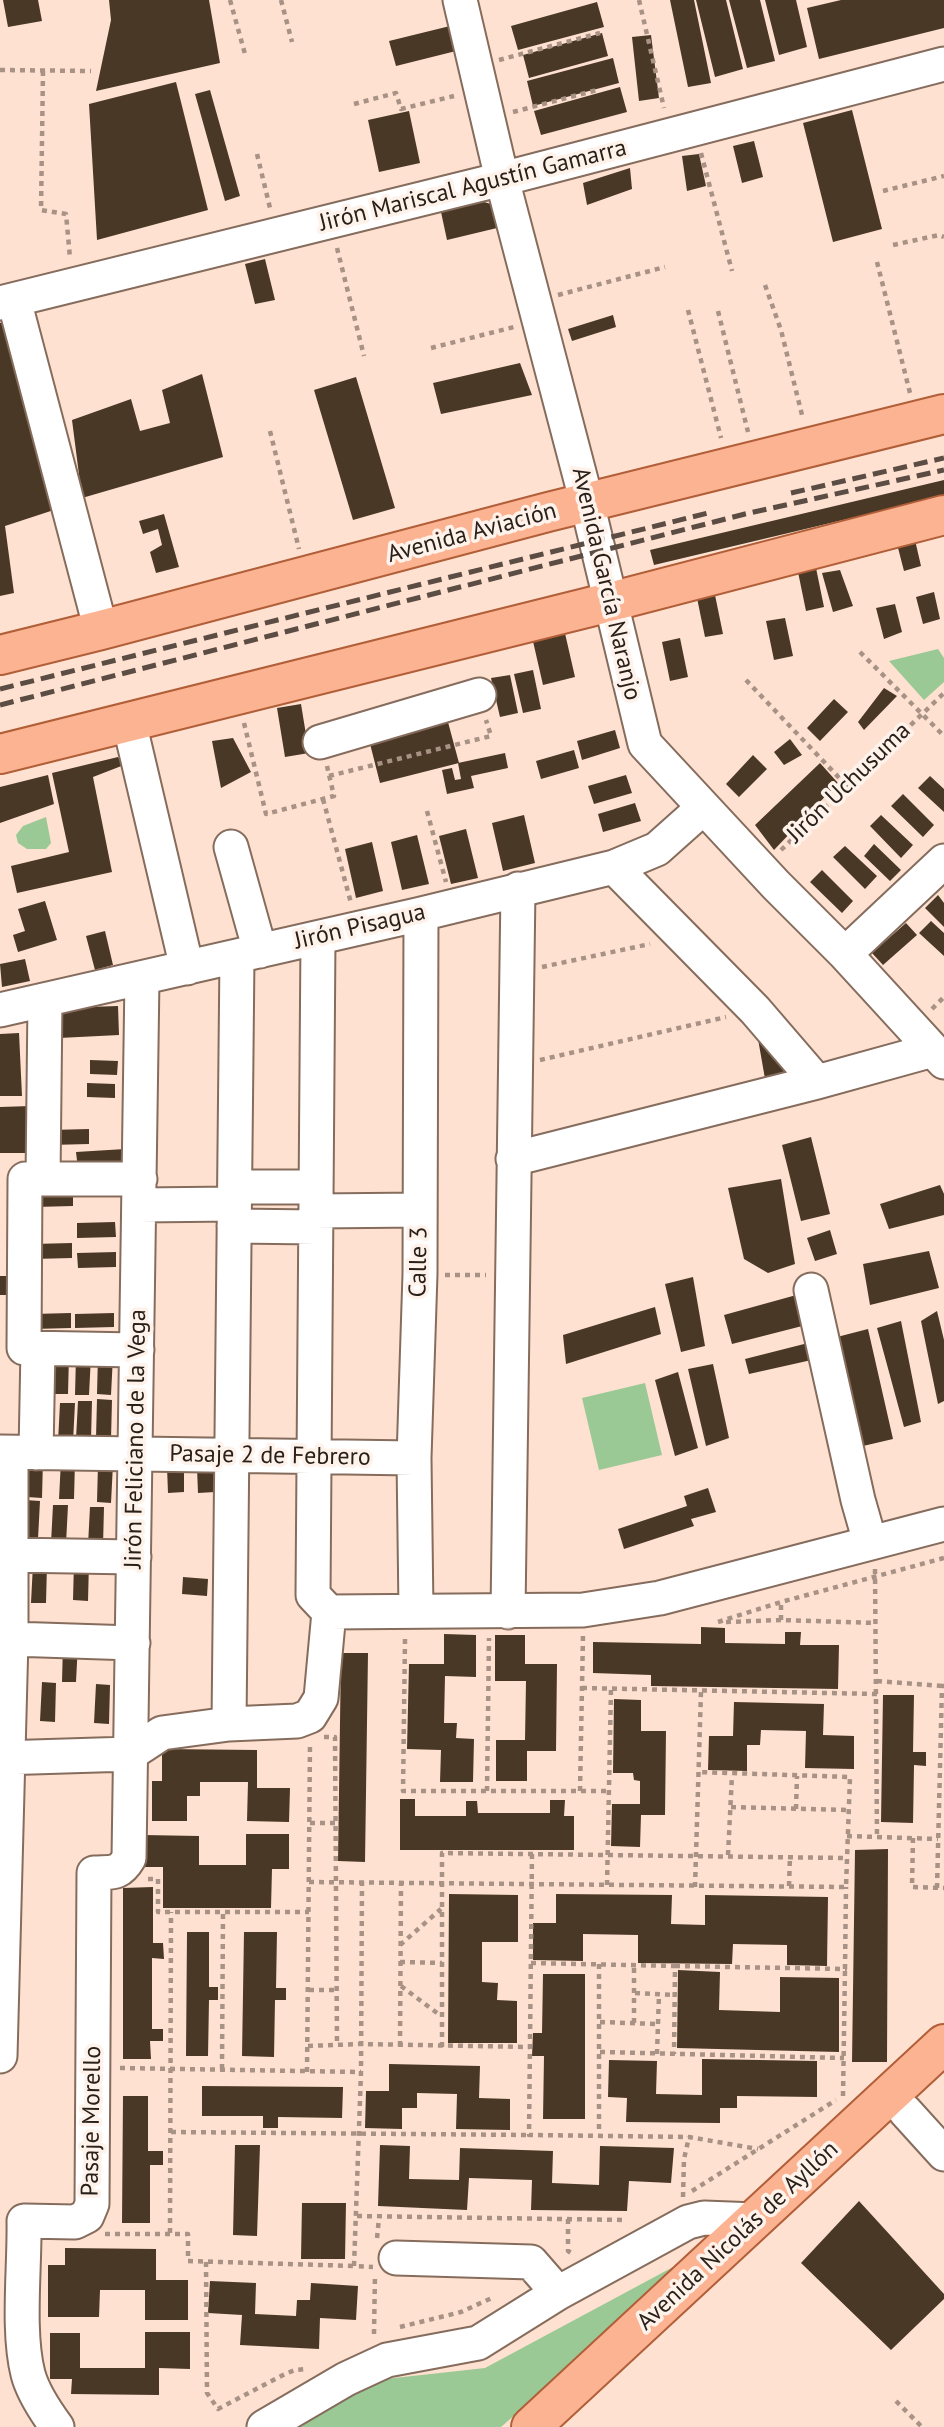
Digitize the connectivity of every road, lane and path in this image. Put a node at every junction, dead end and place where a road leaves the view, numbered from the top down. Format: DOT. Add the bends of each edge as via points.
graph roads {
  1 [pos="230,0"];
  2 [pos="281,0"];
  3 [pos="460,0"];
  4 [pos="639,0"];
  5 [pos="600,33"];
  6 [pos="292,42"];
  7 [pos="244,54"];
  8 [pos="944,64"];
  9 [pos="0,70"];
  10 [pos="43,71"];
  11 [pos="91,71"];
  12 [pos="597,90"];
  13 [pos="481,92"];
  14 [pos="354,104"];
  15 [pos="683,132"];
  16 [pos="257,154"];
  17 [pos="944,176"];
  18 [pos="502,179"];
  19 [pos="883,191"];
  20 [pos="330,222"];
  21 [pos="276,235"];
  22 [pos="944,237"];
  23 [pos="893,245"];
  24 [pos="877,262"];
  25 [pos="665,267"];
  26 [pos="732,271"];
  27 [pos="765,285"];
  28 [pos="73,286"];
  29 [pos="7,302"];
  30 [pos="688,310"];
  31 [pos="536,311"];
  32 [pos="718,311"];
  33 [pos="430,348"];
  34 [pos="364,356"];
  35 [pos="931,417"];
  36 [pos="270,431"];
  37 [pos="810,447"];
  38 [pos="742,464"];
  39 [pos="587,503"];
  40 [pos="944,515"];
  41 [pos="306,576"];
  42 [pos="610,602"];
  43 [pos="101,630"];
  44 [pos="860,652"];
  45 [pos="0,654"];
  46 [pos="746,680"];
  47 [pos="944,693"];
  48 [pos="237,695"];
  49 [pos="479,695"];
  50 [pos="922,713"];
  51 [pos="129,722"];
  52 [pos="944,736"];
  53 [pos="320,742"];
  54 [pos="0,754"];
  55 [pos="846,785"];
  56 [pos="334,796"];
  57 [pos="323,799"];
  58 [pos="703,808"];
  59 [pos="427,811"];
  60 [pos="231,847"];
  61 [pos="944,862"];
  62 [pos="614,867"];
  63 [pos="776,885"];
  64 [pos="518,889"];
  65 [pos="437,910"];
  66 [pos="358,928"];
  67 [pos="682,936"];
  68 [pos="318,938"];
  69 [pos="249,953"];
  70 [pos="845,954"];
  71 [pos="187,968"];
  72 [pos="517,971"];
  73 [pos="142,978"];
  74 [pos="45,1000"];
  75 [pos="0,1010"];
  76 [pos="754,1010"];
  77 [pos="938,1056"];
  78 [pos="515,1066"];
  79 [pos="817,1083"];
  80 [pos="513,1159"];
  81 [pos="43,1179"];
  82 [pos="140,1192"];
  83 [pos="235,1206"];
  84 [pos="316,1208"];
  85 [pos="420,1210"];
  86 [pos="420,1274"];
  87 [pos="512,1276"];
  88 [pos="811,1290"];
  89 [pos="38,1348"];
  90 [pos="137,1350"];
  91 [pos="16,1453"];
  92 [pos="136,1455"];
  93 [pos="232,1456"];
  94 [pos="314,1458"];
  95 [pos="414,1458"];
  96 [pos="944,1524"];
  97 [pos="870,1542"];
  98 [pos="11,1555"];
  99 [pos="134,1557"];
  100 [pos="944,1558"];
  101 [pos="877,1577"];
  102 [pos="781,1602"];
  103 [pos="583,1610"];
  104 [pos="411,1611"];
  105 [pos="329,1612"];
  106 [pos="499,1612"];
  107 [pos="781,1620"];
  108 [pos="876,1623"];
  109 [pos="11,1639"];
  110 [pos="132,1643"];
  111 [pos="877,1681"];
  112 [pos="943,1686"];
  113 [pos="582,1688"];
  114 [pos="611,1688"];
  115 [pos="701,1690"];
  116 [pos="877,1694"];
  117 [pos="229,1724"];
  118 [pos="310,1737"];
  119 [pos="335,1737"];
  120 [pos="131,1754"];
  121 [pos="4,1758"];
  122 [pos="698,1772"];
  123 [pos="732,1774"];
  124 [pos="797,1776"];
  125 [pos="942,1779"];
  126 [pos="487,1791"];
  127 [pos="580,1791"];
  128 [pos="608,1791"];
  129 [pos="731,1807"];
  130 [pos="796,1809"];
  131 [pos="848,1810"];
  132 [pos="310,1823"];
  133 [pos="335,1823"];
  134 [pos="847,1836"];
  135 [pos="877,1838"];
  136 [pos="913,1838"];
  137 [pos="938,1839"];
  138 [pos="532,1854"];
  139 [pos="608,1854"];
  140 [pos="695,1855"];
  141 [pos="728,1855"];
  142 [pos="790,1856"];
  143 [pos="847,1858"];
  144 [pos="941,1869"];
  145 [pos="108,1871"];
  146 [pos="336,1881"];
  147 [pos="362,1881"];
  148 [pos="309,1882"];
  149 [pos="401,1882"];
  150 [pos="442,1883"];
  151 [pos="532,1884"];
  152 [pos="607,1885"];
  153 [pos="695,1886"];
  154 [pos="789,1886"];
  155 [pos="846,1887"];
  156 [pos="937,1888"];
  157 [pos="944,1888"];
  158 [pos="442,1909"];
  159 [pos="170,1912"];
  160 [pos="223,1912"];
  161 [pos="309,1912"];
  162 [pos="400,1945"];
  163 [pos="400,1962"];
  164 [pos="442,1963"];
  165 [pos="531,1963"];
  166 [pos="599,1964"];
  167 [pos="634,1965"];
  168 [pos="675,1966"];
  169 [pos="845,1969"];
  170 [pos="400,1985"];
  171 [pos="309,1990"];
  172 [pos="336,1990"];
  173 [pos="635,1993"];
  174 [pos="659,1994"];
  175 [pos="675,1995"];
  176 [pos="442,2017"];
  177 [pos="600,2022"];
  178 [pos="634,2023"];
  179 [pos="657,2024"];
  180 [pos="360,2044"];
  181 [pos="944,2044"];
  182 [pos="308,2046"];
  183 [pos="337,2046"];
  184 [pos="400,2046"];
  185 [pos="442,2047"];
  186 [pos="530,2047"];
  187 [pos="600,2052"];
  188 [pos="657,2054"];
  189 [pos="674,2054"];
  190 [pos="0,2056"];
  191 [pos="844,2058"];
  192 [pos="94,2068"];
  193 [pos="171,2069"];
  194 [pos="222,2069"];
  195 [pos="361,2071"];
  196 [pos="307,2072"];
  197 [pos="944,2076"];
  198 [pos="905,2112"];
  199 [pos="171,2132"];
  200 [pos="359,2134"];
  201 [pos="599,2134"];
  202 [pos="529,2135"];
  203 [pos="689,2137"];
  204 [pos="758,2149"];
  205 [pos="944,2154"];
  206 [pos="682,2197"];
  207 [pos="671,2202"];
  208 [pos="357,2216"];
  209 [pos="638,2216"];
  210 [pos="568,2219"];
  211 [pos="627,2220"];
  212 [pos="756,2220"];
  213 [pos="12,2221"];
  214 [pos="617,2226"];
  215 [pos="94,2234"];
  216 [pos="170,2234"];
  217 [pos="577,2252"];
  218 [pos="206,2262"];
  219 [pos="390,2263"];
  220 [pos="354,2266"];
  221 [pos="558,2293"];
  222 [pos="896,2401"];
  223 [pos="218,2409"];
  224 [pos="57,2427"];
  225 [pos="264,2427"];
  226 [pos="531,2427"];
  227 [pos="568,2427"];
  228 [pos="922,2427"];
  1 -- 7 [label="path"];
  2 -- 6 [label="path"];
  3 -- 13 [label="street, Avenida García Naranjo"];
  4 -- 15 [label="path"];
  5 -- 13 [label="path"];
  8 -- 15 [label="street, Jirón Mariscal Agustín Gamarra"];
  9 -- 10 [label="path"];
  10 -- 11 [label="path"];
  10 -- 28 [label="path" via="41,210 66,214"];
  12 -- 13 [label="path"];
  13 -- 14 [label="path" via="401,109 396,93"];
  13 -- 18 [label="street, Avenida García Naranjo"];
  15 -- 18 [label="street, Jirón Mariscal Agustín Gamarra"];
  15 -- 26 [label="path"];
  16 -- 21 [label="path"];
  17 -- 19 [label="path"];
  18 -- 20 [label="street, Jirón Mariscal Agustín Gamarra"];
  18 -- 31 [label="street, Avenida García Naranjo"];
  20 -- 21 [label="street, Jirón Mariscal Agustín Gamarra"];
  20 -- 34 [label="path"];
  21 -- 28 [label="street, Jirón Mariscal Agustín Gamarra"];
  22 -- 23 [label="path"];
  24 -- 35 [label="path"];
  25 -- 31 [label="path"];
  27 -- 37 [label="path"];
  28 -- 29 [label="street, Jirón Mariscal Agustín Gamarra"];
  29 -- 43 [label="street"];
  30 -- 38 [label="path"];
  31 -- 33 [label="path"];
  31 -- 39 [label="street, Avenida García Naranjo"];
  32 -- 38 [label="path"];
  35 -- 37 [label="main road, Avenida Aviación"];
  36 -- 41 [label="path"];
  37 -- 38 [label="main road, Avenida Aviación"];
  38 -- 39 [label="main road, Avenida Aviación"];
  39 -- 41 [label="main road, Avenida Aviación"];
  39 -- 42 [label="street, Avenida García Naranjo"];
  40 -- 42 [label="main road"];
  41 -- 43 [label="main road, Avenida Aviación"];
  42 -- 48 [label="main road"];
  42 -- 58 [label="street, Avenida García Naranjo" via="645,744"];
  43 -- 45 [label="main road, Avenida Aviación"];
  44 -- 50 [label="path"];
  46 -- 55 [label="path"];
  47 -- 50 [label="path, Jirón Uchusuma"];
  48 -- 51 [label="main road"];
  48 -- 57 [label="path" via="266,814"];
  49 -- 53 [label="street"];
  50 -- 52 [label="path"];
  50 -- 55 [label="path, Jirón Uchusuma"];
  51 -- 54 [label="main road"];
  51 -- 71 [label="street"];
  55 -- 63 [label="path, Jirón Uchusuma" via="780,851"];
  56 -- 57 [label="path"];
  57 -- 66 [label="path"];
  58 -- 62 [label="street, Jirón Pisagua" via="657,849"];
  58 -- 63 [label="street, Avenida García Naranjo"];
  59 -- 65 [label="path"];
  60 -- 69 [label="street"];
  61 -- 70 [label="street"];
  62 -- 64 [label="street, Jirón Pisagua"];
  62 -- 67 [label="street"];
  63 -- 70 [label="street, Avenida García Naranjo"];
  64 -- 65 [label="street, Jirón Pisagua"];
  64 -- 72 [label="street"];
  65 -- 66 [label="street, Jirón Pisagua"];
  65 -- 85 [label="street, Calle 3"];
  66 -- 68 [label="street, Jirón Pisagua"];
  67 -- 72 [label="path"];
  67 -- 76 [label="street"];
  68 -- 69 [label="street, Jirón Pisagua"];
  68 -- 84 [label="street"];
  69 -- 71 [label="street, Jirón Pisagua"];
  69 -- 83 [label="street"];
  70 -- 77 [label="street, Avenida García Naranjo"];
  71 -- 73 [label="street, Jirón Pisagua"];
  72 -- 78 [label="street"];
  73 -- 74 [label="street, Jirón Pisagua"];
  73 -- 82 [label="street, Jirón Feliciano de la Vega"];
  74 -- 75 [label="street, Jirón Pisagua"];
  74 -- 81 [label="street"];
  76 -- 78 [label="path"];
  76 -- 79 [label="street"];
  77 -- 79 [label="street"];
  78 -- 80 [label="street"];
  79 -- 80 [label="street"];
  80 -- 87 [label="street"];
  81 -- 82 [label="street"];
  81 -- 89 [label="street" via="25,1179 24,1348"];
  82 -- 83 [label="street"];
  82 -- 90 [label="street, Jirón Feliciano de la Vega"];
  83 -- 84 [label="street"];
  83 -- 93 [label="street"];
  84 -- 85 [label="street"];
  84 -- 94 [label="street"];
  85 -- 86 [label="street, Calle 3"];
  86 -- 87 [label="path"];
  86 -- 95 [label="street, Calle 3"];
  87 -- 106 [label="street"];
  88 -- 97 [label="street"];
  89 -- 90 [label="street"];
  89 -- 91 [label="street"];
  90 -- 92 [label="street, Jirón Feliciano de la Vega"];
  91 -- 92 [label="street, Pasaje 2 de Febrero"];
  91 -- 98 [label="street"];
  92 -- 93 [label="street, Pasaje 2 de Febrero"];
  92 -- 99 [label="street, Jirón Feliciano de la Vega"];
  93 -- 94 [label="street, Pasaje 2 de Febrero"];
  93 -- 117 [label="street"];
  94 -- 95 [label="street, Pasaje 2 de Febrero"];
  94 -- 105 [label="street" via="313,1595"];
  95 -- 104 [label="street, Calle 3"];
  96 -- 97 [label="street"];
  97 -- 101 [label="path"];
  97 -- 103 [label="street" via="660,1598"];
  98 -- 99 [label="street"];
  98 -- 109 [label="street"];
  99 -- 110 [label="street, Jirón Feliciano de la Vega"];
  100 -- 101 [label="path"];
  101 -- 102 [label="path"];
  101 -- 108 [label="path"];
  102 -- 107 [label="path"];
  102 -- 107 [label="path" via="718,1622"];
  103 -- 106 [label="street"];
  103 -- 113 [label="path"];
  104 -- 105 [label="street"];
  104 -- 106 [label="street"];
  104 -- 126 [label="path" via="403,1791"];
  105 -- 117 [label="street" via="321,1698 310,1716 297,1721"];
  106 -- 126 [label="path"];
  107 -- 108 [label="path"];
  108 -- 111 [label="path"];
  109 -- 110 [label="street"];
  109 -- 121 [label="street"];
  110 -- 120 [label="street, Jirón Feliciano de la Vega"];
  111 -- 112 [label="path"];
  111 -- 116 [label="path"];
  112 -- 125 [label="path"];
  113 -- 114 [label="path"];
  113 -- 127 [label="path"];
  114 -- 115 [label="path"];
  114 -- 128 [label="path"];
  115 -- 116 [label="path"];
  115 -- 122 [label="path"];
  116 -- 135 [label="path"];
  117 -- 120 [label="street" via="162,1733"];
  118 -- 132 [label="path"];
  119 -- 133 [label="path"];
  120 -- 121 [label="street"];
  120 -- 145 [label="street, Jirón Feliciano de la Vega" via="129,1858"];
  121 -- 190 [label="street"];
  122 -- 123 [label="path"];
  122 -- 140 [label="path"];
  123 -- 124 [label="path"];
  123 -- 129 [label="path"];
  124 -- 130 [label="path"];
  124 -- 131 [label="path" via="850,1777"];
  125 -- 137 [label="path"];
  126 -- 127 [label="path"];
  127 -- 128 [label="path"];
  128 -- 139 [label="path"];
  129 -- 130 [label="path"];
  129 -- 141 [label="path"];
  130 -- 131 [label="path"];
  131 -- 134 [label="path"];
  132 -- 133 [label="path"];
  132 -- 148 [label="path"];
  133 -- 146 [label="path"];
  134 -- 135 [label="path"];
  134 -- 143 [label="path"];
  135 -- 136 [label="path"];
  136 -- 137 [label="path"];
  136 -- 156 [label="path" via="912,1887"];
  137 -- 144 [label="path"];
  138 -- 139 [label="path"];
  138 -- 150 [label="path" via="442,1853"];
  138 -- 151 [label="path"];
  139 -- 140 [label="path"];
  139 -- 152 [label="path"];
  140 -- 141 [label="path"];
  140 -- 153 [label="path"];
  141 -- 142 [label="path"];
  142 -- 143 [label="path"];
  142 -- 154 [label="path"];
  143 -- 155 [label="path"];
  144 -- 156 [label="path"];
  145 -- 159 [label="path" via="129,1878 158,1879 158,1912"];
  145 -- 192 [label="street, Pasaje Morello"];
  146 -- 147 [label="path"];
  146 -- 148 [label="path"];
  146 -- 172 [label="path"];
  147 -- 149 [label="path"];
  147 -- 180 [label="path"];
  148 -- 161 [label="path"];
  149 -- 150 [label="path"];
  149 -- 162 [label="path"];
  150 -- 151 [label="path"];
  150 -- 158 [label="path"];
  151 -- 152 [label="path"];
  151 -- 165 [label="path"];
  152 -- 153 [label="path"];
  153 -- 154 [label="path"];
  154 -- 155 [label="path"];
  155 -- 169 [label="path"];
  156 -- 157 [label="path"];
  158 -- 162 [label="path"];
  158 -- 164 [label="path"];
  159 -- 160 [label="path"];
  159 -- 193 [label="path"];
  160 -- 161 [label="path"];
  160 -- 194 [label="path"];
  161 -- 171 [label="path"];
  162 -- 163 [label="path"];
  163 -- 164 [label="path"];
  163 -- 170 [label="path"];
  164 -- 176 [label="path"];
  165 -- 166 [label="path"];
  165 -- 186 [label="path"];
  166 -- 167 [label="path"];
  166 -- 177 [label="path"];
  167 -- 168 [label="path"];
  167 -- 173 [label="path"];
  168 -- 169 [label="path"];
  168 -- 175 [label="path"];
  169 -- 191 [label="path"];
  170 -- 176 [label="path"];
  170 -- 184 [label="path"];
  171 -- 172 [label="path"];
  171 -- 182 [label="path"];
  172 -- 183 [label="path"];
  173 -- 174 [label="path"];
  173 -- 178 [label="path"];
  174 -- 175 [label="path"];
  174 -- 179 [label="path"];
  175 -- 189 [label="path"];
  176 -- 185 [label="path"];
  177 -- 178 [label="path"];
  177 -- 187 [label="path"];
  178 -- 179 [label="path"];
  179 -- 188 [label="path"];
  180 -- 183 [label="path"];
  180 -- 184 [label="path"];
  180 -- 195 [label="path"];
  181 -- 212 [label="main road, Avenida Nicolás de Ayllón"];
  182 -- 183 [label="path"];
  182 -- 196 [label="path"];
  184 -- 185 [label="path"];
  185 -- 186 [label="path"];
  186 -- 202 [label="path"];
  187 -- 188 [label="path"];
  187 -- 201 [label="path"];
  188 -- 189 [label="path"];
  189 -- 191 [label="path"];
  191 -- 204 [label="path" via="845,2095"];
  192 -- 193 [label="path"];
  192 -- 213 [label="street, Pasaje Morello" via="92,2204 87,2216 75,2222"];
  193 -- 194 [label="path"];
  193 -- 199 [label="path"];
  194 -- 196 [label="path"];
  195 -- 196 [label="path"];
  195 -- 200 [label="path"];
  197 -- 198 [label="main road, Avenida Nicolás de Ayllón"];
  198 -- 205 [label="street"];
  198 -- 227 [label="main road, Avenida Nicolás de Ayllón"];
  199 -- 200 [label="path"];
  199 -- 216 [label="path"];
  200 -- 202 [label="path"];
  200 -- 208 [label="path"];
  201 -- 202 [label="path"];
  201 -- 203 [label="path"];
  203 -- 204 [label="path"];
  203 -- 206 [label="path"];
  204 -- 206 [label="path"];
  206 -- 207 [label="path"];
  208 -- 210 [label="path"];
  208 -- 220 [label="path"];
  209 -- 211 [label="path"];
  210 -- 211 [label="path"];
  210 -- 217 [label="path" via="568,2251"];
  211 -- 214 [label="path"];
  212 -- 221 [label="street" via="704,2218 688,2222"];
  212 -- 226 [label="main road, Avenida Nicolás de Ayllón"];
  213 -- 224 [label="street, Pasaje Morello" via="29,2375"];
  215 -- 216 [label="path"];
  216 -- 218 [label="path" via="188,2234 188,2261"];
  218 -- 220 [label="path"];
  218 -- 223 [label="path" via="207,2393"];
  219 -- 220 [label="path"];
  219 -- 221 [label="street" via="531,2262"];
  221 -- 225 [label="street" via="478,2343 387,2360"];
  222 -- 228 [label="path"];
}
